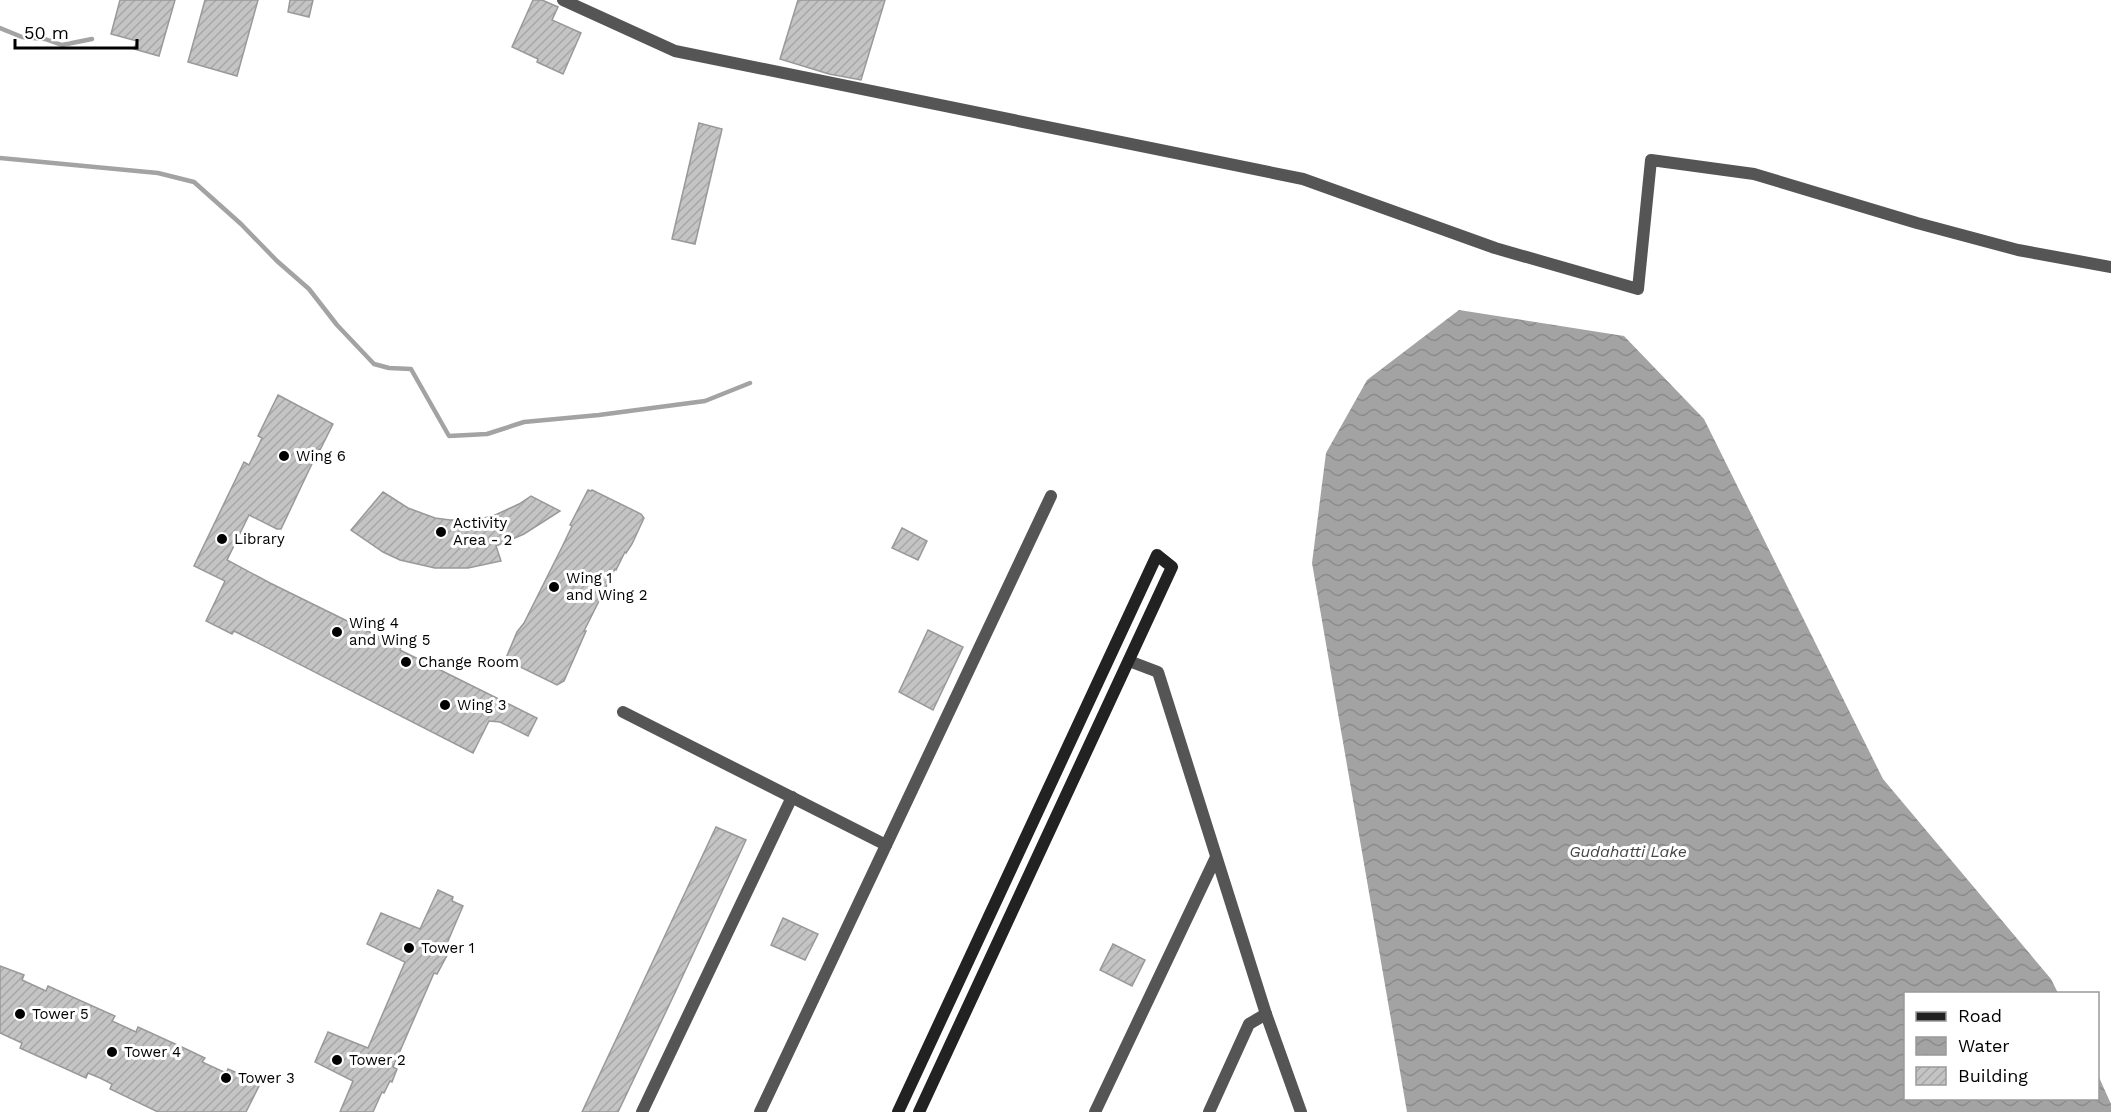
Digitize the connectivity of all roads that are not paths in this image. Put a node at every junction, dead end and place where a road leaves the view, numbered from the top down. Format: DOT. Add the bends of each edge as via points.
graph roads {
  1 [pos="563,0"];
  2 [pos="2111,267"];
  3 [pos="1051,496"];
  4 [pos="1129,661"];
  5 [pos="623,711"];
  6 [pos="792,797"];
  7 [pos="886,845"];
  8 [pos="1216,857"];
  9 [pos="1266,1014"];
  10 [pos="642,1112"];
  11 [pos="760,1112"];
  12 [pos="898,1112"];
  13 [pos="920,1112"];
  14 [pos="1095,1112"];
  15 [pos="1209,1112"];
  16 [pos="1301,1112"];
  1 -- 2 [label="street" via="675,51 1303,179 1495,248 1638,289 1651,160 1754,174 2018,250"];
  3 -- 7 [label="street"];
  4 -- 8 [label="street" via="1158,672"];
  4 -- 12 [label="street" via="1172,567 1157,555"];
  4 -- 13 [label="street"];
  5 -- 6 [label="street"];
  6 -- 7 [label="street"];
  6 -- 10 [label="street"];
  7 -- 11 [label="street"];
  8 -- 9 [label="street"];
  8 -- 14 [label="street"];
  9 -- 15 [label="street" via="1249,1024"];
  9 -- 16 [label="street"];
}
